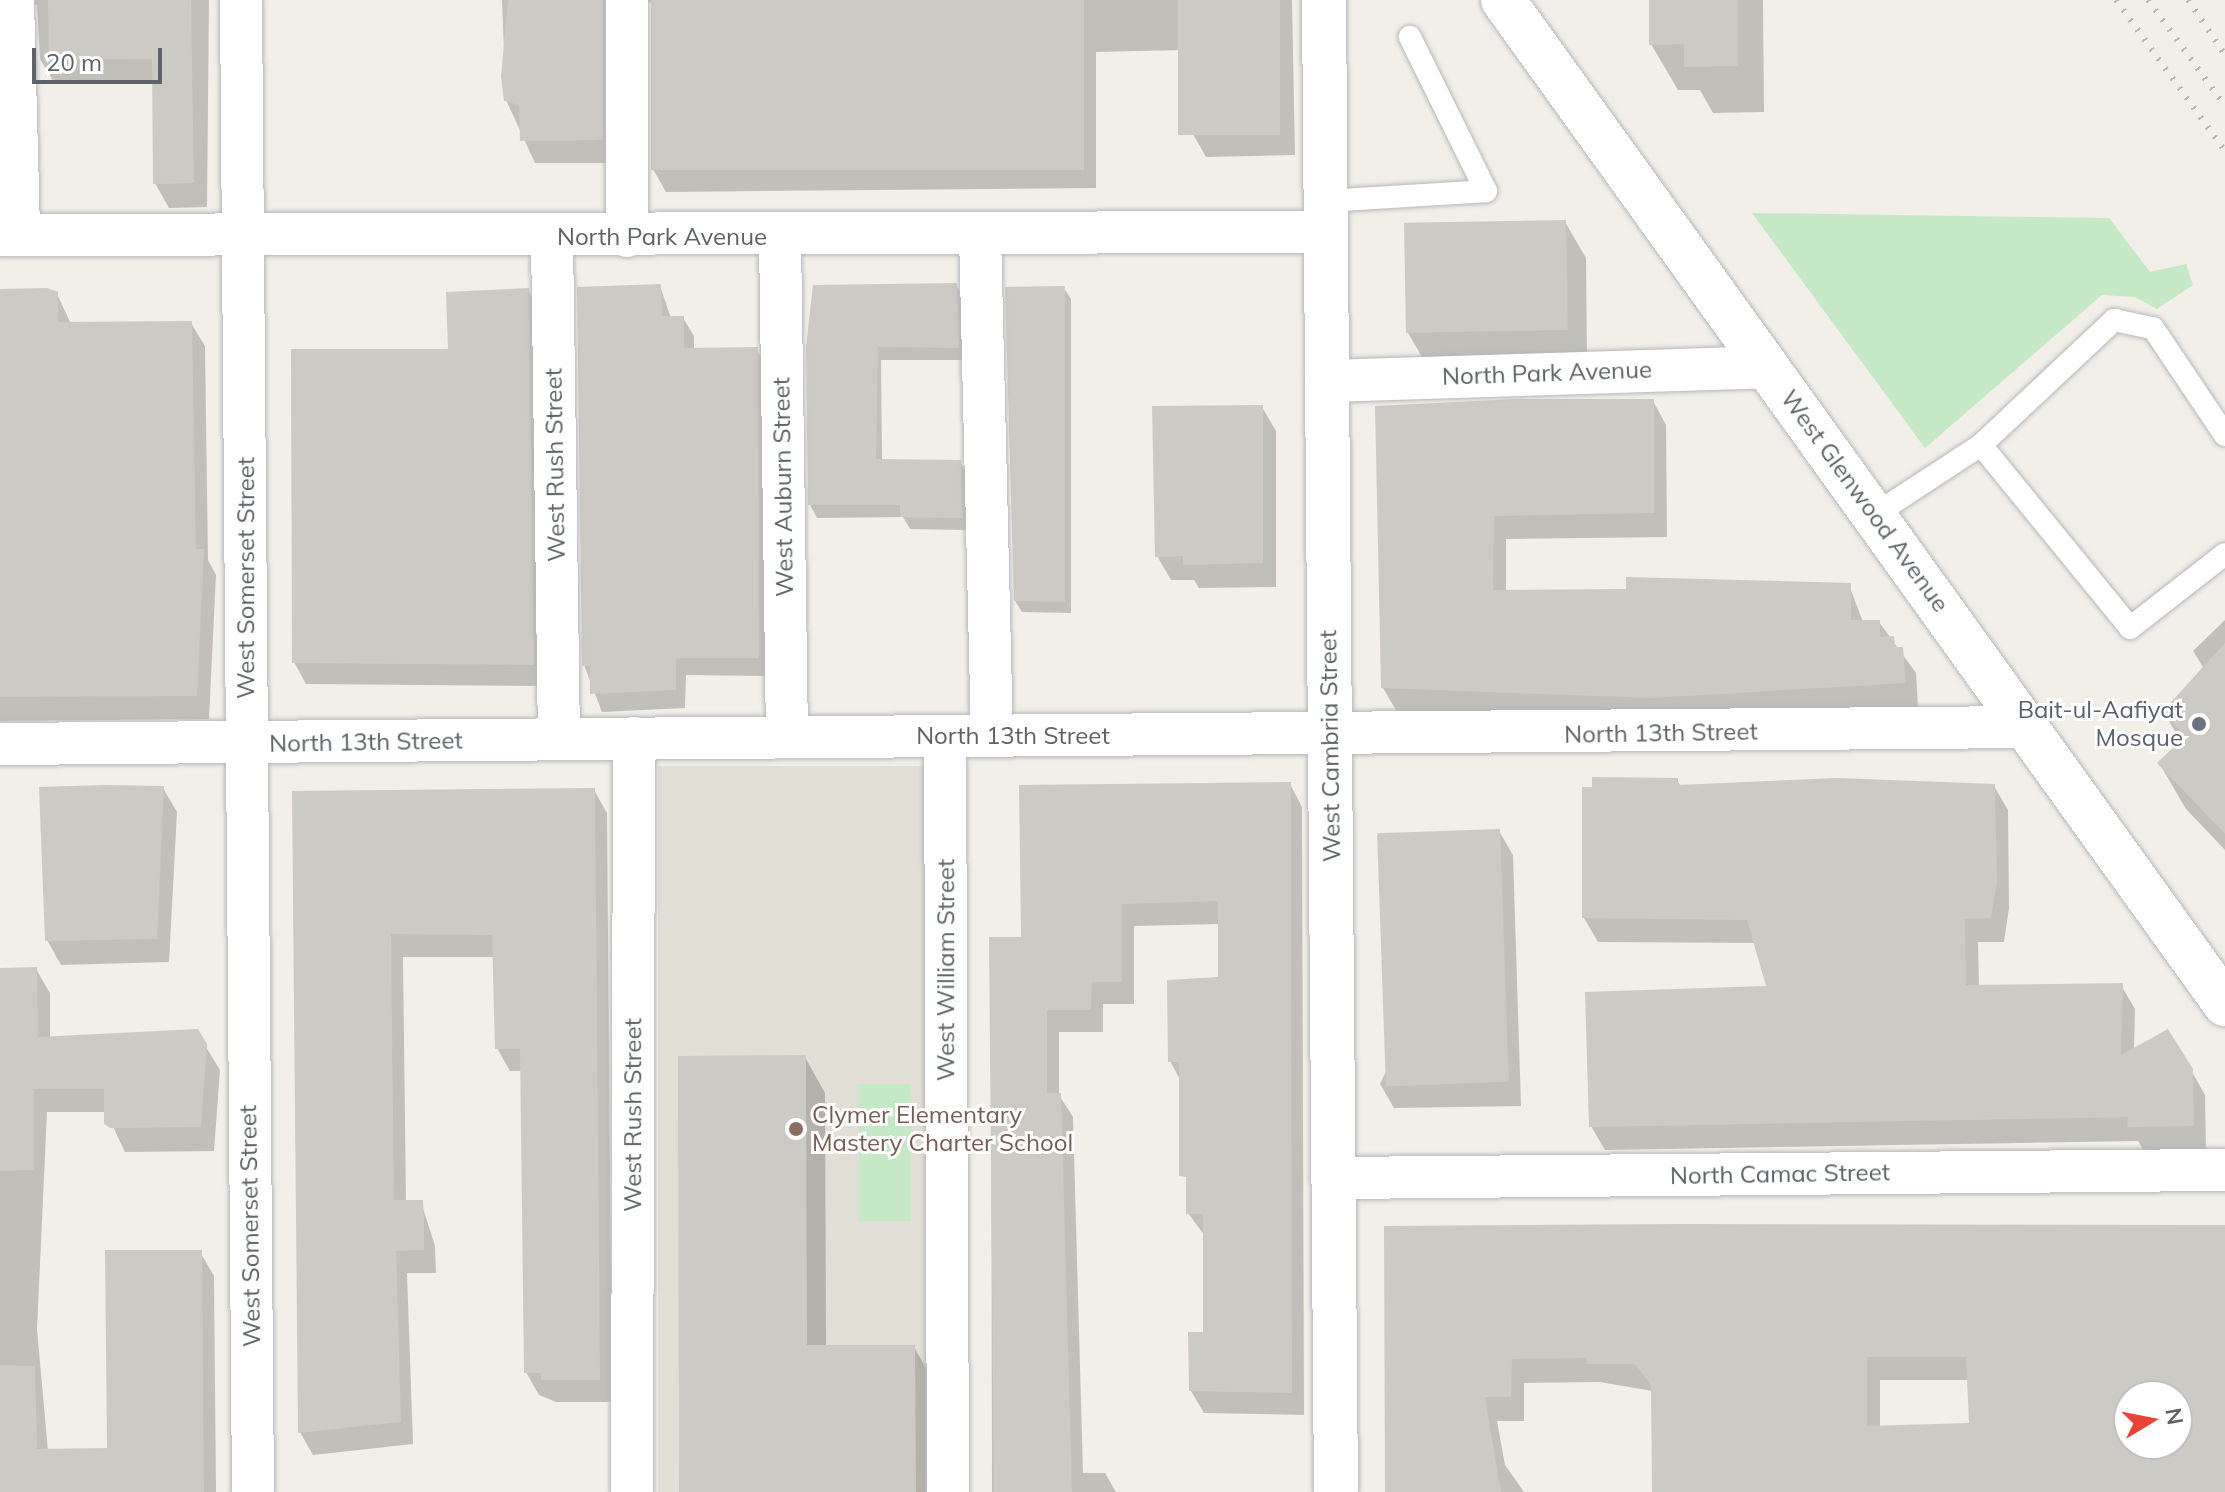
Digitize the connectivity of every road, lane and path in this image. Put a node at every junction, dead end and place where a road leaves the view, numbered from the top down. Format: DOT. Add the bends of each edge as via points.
graph roads {
  1 [pos="13,0"];
  2 [pos="241,0"];
  3 [pos="627,0"];
  4 [pos="1324,0"];
  5 [pos="1503,0"];
  6 [pos="1410,37"];
  7 [pos="1324,217"];
  8 [pos="980,234"];
  9 [pos="10,235"];
  10 [pos="627,236"];
  11 [pos="780,236"];
  12 [pos="552,238"];
  13 [pos="244,239"];
  14 [pos="1768,367"];
  15 [pos="1326,381"];
  16 [pos="2225,435"];
  17 [pos="1981,445"];
  18 [pos="1874,515"];
  19 [pos="2225,554"];
  20 [pos="2027,727"];
  21 [pos="992,735"];
  22 [pos="945,736"];
  23 [pos="787,737"];
  24 [pos="634,738"];
  25 [pos="1330,738"];
  26 [pos="559,739"];
  27 [pos="0,744"];
  28 [pos="246,744"];
  29 [pos="2225,1004"];
  30 [pos="2225,1170"];
  31 [pos="1335,1178"];
  32 [pos="253,1492"];
  33 [pos="632,1492"];
  34 [pos="948,1492"];
  35 [pos="1336,1492"];
  1 -- 9 [label="street"];
  2 -- 13 [label="street, West Somerset Street"];
  3 -- 10 [label="street"];
  4 -- 7 [label="street, West Cambria Street"];
  5 -- 14 [label="street, West Glenwood Avenue"];
  6 -- 7 [label="lane" via="1486,191"];
  7 -- 8 [label="street, North Park Avenue"];
  7 -- 15 [label="street, West Cambria Street"];
  8 -- 11 [label="street, North Park Avenue"];
  8 -- 21 [label="street"];
  9 -- 13 [label="street, North Park Avenue"];
  10 -- 11 [label="street, North Park Avenue"];
  10 -- 12 [label="street, North Park Avenue"];
  11 -- 23 [label="street, West Auburn Street"];
  12 -- 13 [label="street, North Park Avenue"];
  12 -- 26 [label="street, West Rush Street"];
  13 -- 28 [label="street, West Somerset Street"];
  14 -- 15 [label="street, North Park Avenue"];
  14 -- 18 [label="street, West Glenwood Avenue"];
  15 -- 25 [label="street, West Cambria Street"];
  16 -- 17 [label="lane" via="2153,328 2114,320"];
  17 -- 18 [label="lane"];
  17 -- 19 [label="lane" via="2130,628"];
  18 -- 20 [label="street, West Glenwood Avenue"];
  20 -- 25 [label="street, North 13th Street"];
  20 -- 29 [label="street, West Glenwood Avenue"];
  21 -- 22 [label="street, North 13th Street"];
  21 -- 25 [label="street, North 13th Street"];
  22 -- 23 [label="street, North 13th Street"];
  22 -- 34 [label="street, West William Street"];
  23 -- 24 [label="street, North 13th Street"];
  24 -- 26 [label="street, North 13th Street"];
  24 -- 33 [label="street, West Rush Street"];
  25 -- 31 [label="street, West Cambria Street"];
  26 -- 28 [label="street, North 13th Street"];
  27 -- 28 [label="street, North 13th Street"];
  28 -- 32 [label="street, West Somerset Street"];
  30 -- 31 [label="street, North Camac Street"];
  31 -- 35 [label="street, West Cambria Street"];
}
